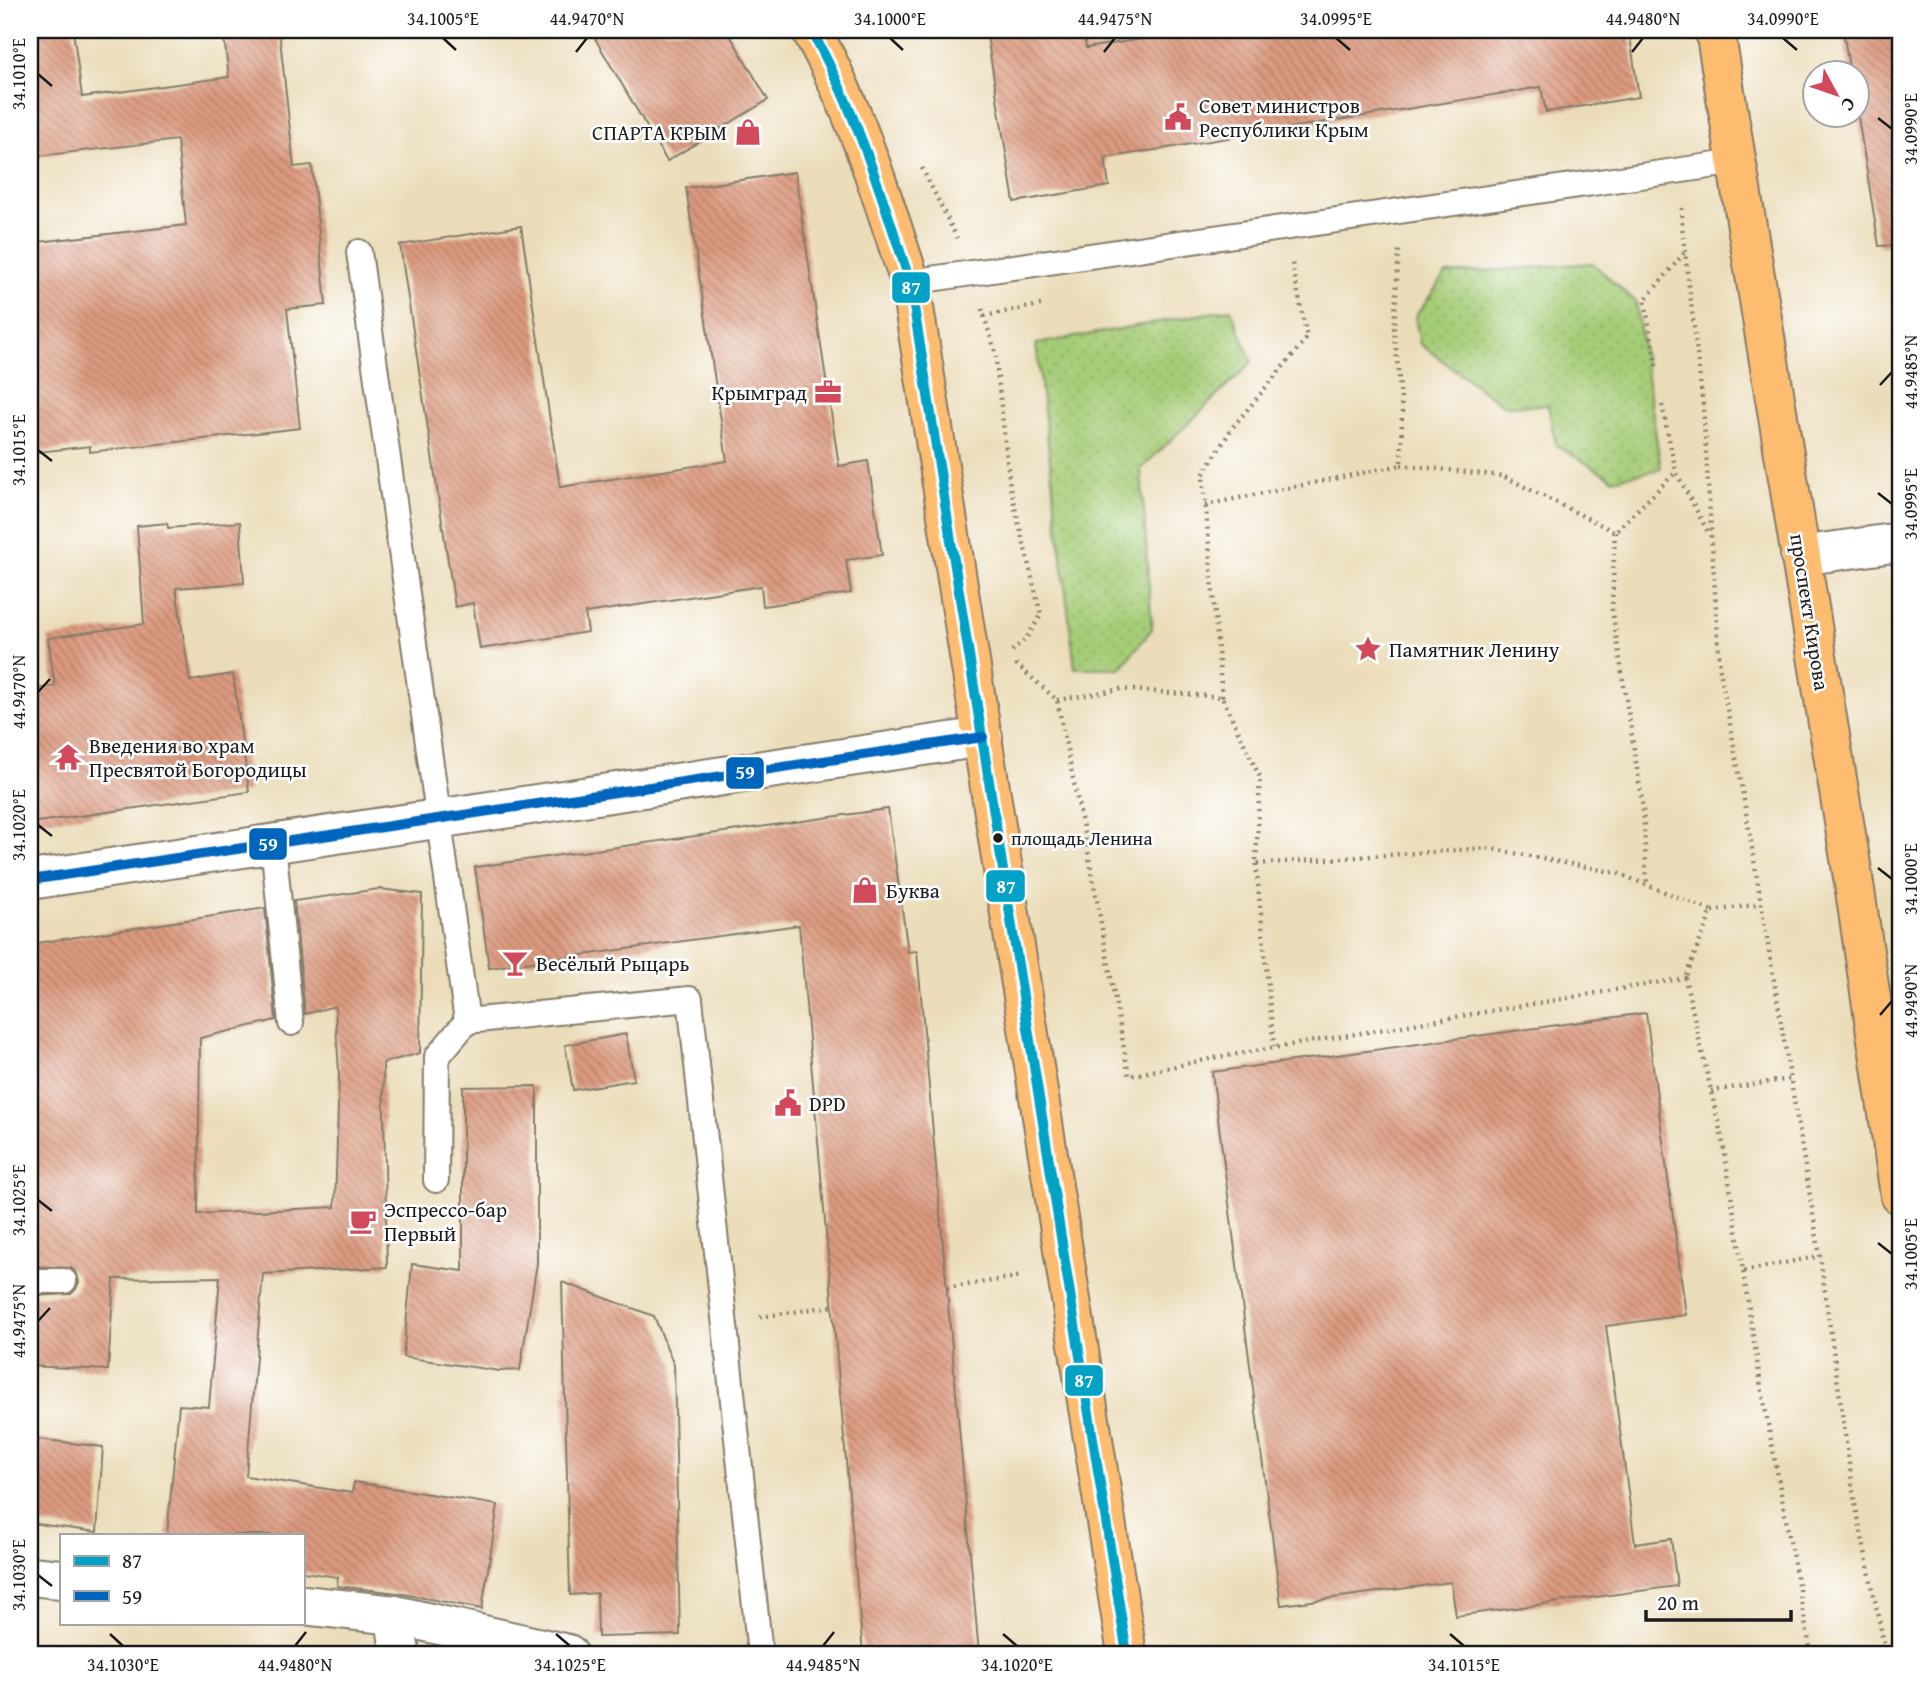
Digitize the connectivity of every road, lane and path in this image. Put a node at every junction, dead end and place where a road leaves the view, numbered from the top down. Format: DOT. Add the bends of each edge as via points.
graph roads {
  1 [pos="811,30"];
  2 [pos="1716,30"];
  3 [pos="917,156"];
  4 [pos="1737,162"];
  5 [pos="1681,170"];
  6 [pos="1400,236"];
  7 [pos="1685,251"];
  8 [pos="359,252"];
  9 [pos="1291,257"];
  10 [pos="971,274"];
  11 [pos="910,282"];
  12 [pos="1657,366"];
  13 [pos="1662,405"];
  14 [pos="1401,465"];
  15 [pos="1676,472"];
  16 [pos="1206,505"];
  17 [pos="1615,532"];
  18 [pos="1712,540"];
  19 [pos="1900,542"];
  20 [pos="1800,556"];
  21 [pos="1222,697"];
  22 [pos="1057,700"];
  23 [pos="983,737"];
  24 [pos="439,819"];
  25 [pos="273,843"];
  26 [pos="1256,864"];
  27 [pos="30,880"];
  28 [pos="1647,885"];
  29 [pos="1761,904"];
  30 [pos="1712,911"];
  31 [pos="1685,978"];
  32 [pos="467,1021"];
  33 [pos="291,1023"];
  34 [pos="1274,1048"];
  35 [pos="1790,1079"];
  36 [pos="1711,1091"];
  37 [pos="1895,1129"];
  38 [pos="436,1180"];
  39 [pos="1900,1195"];
  40 [pos="1820,1256"];
  41 [pos="1744,1270"];
  42 [pos="1026,1276"];
  43 [pos="30,1281"];
  44 [pos="64,1281"];
  45 [pos="947,1288"];
  46 [pos="832,1306"];
  47 [pos="725,1323"];
  48 [pos="30,1576"];
  49 [pos="60,1579"];
  50 [pos="304,1605"];
  51 [pos="394,1615"];
  52 [pos="400,1654"];
  53 [pos="568,1654"];
  54 [pos="760,1654"];
  55 [pos="1127,1654"];
  56 [pos="1811,1654"];
  57 [pos="1886,1654"];
  1 -- 11 [label="main road" via="832,68"];
  2 -- 4 [label="main road, проспект Кирова"];
  3 -- 10 [label="path"];
  4 -- 5 [label="lane"];
  4 -- 20 [label="main road, проспект Кирова"];
  5 -- 7 [label="path"];
  5 -- 10 [label="lane"];
  6 -- 14 [label="path" via="1394,328 1402,410"];
  7 -- 12 [label="path" via="1645,300"];
  7 -- 18 [label="path" via="1703,405"];
  8 -- 24 [label="lane"];
  9 -- 16 [label="path" via="1307,338 1232,428 1203,475"];
  10 -- 11 [label="lane"];
  10 -- 22 [label="path" via="995,351 1010,487 1041,615 1007,656"];
  11 -- 23 [label="main road"];
  13 -- 15 [label="path"];
  14 -- 16 [label="path"];
  14 -- 17 [label="path" via="1503,477"];
  15 -- 17 [label="path"];
  15 -- 18 [label="path"];
  16 -- 21 [label="path"];
  17 -- 28 [label="path" via="1612,609 1643,807"];
  18 -- 29 [label="path" via="1720,670"];
  19 -- 20 [label="street"];
  20 -- 37 [label="main road, проспект Кирова"];
  21 -- 22 [label="path" via="1121,689"];
  21 -- 26 [label="path" via="1260,777"];
  22 -- 34 [label="path" via="1129,1076"];
  23 -- 24 [label="street"];
  23 -- 55 [label="main road"];
  24 -- 25 [label="street"];
  24 -- 32 [label="lane"];
  25 -- 27 [label="street"];
  25 -- 33 [label="lane"];
  26 -- 28 [label="path" via="1488,848 1617,873"];
  26 -- 34 [label="path"];
  28 -- 30 [label="path"];
  29 -- 30 [label="path"];
  29 -- 35 [label="path"];
  30 -- 31 [label="path"];
  31 -- 34 [label="path"];
  31 -- 36 [label="path"];
  32 -- 38 [label="lane" via="437,1057"];
  32 -- 47 [label="lane" via="691,999"];
  35 -- 36 [label="path"];
  35 -- 40 [label="path"];
  36 -- 41 [label="path"];
  37 -- 39 [label="main road, проспект Кирова"];
  40 -- 41 [label="path"];
  40 -- 57 [label="path" via="1854,1499"];
  41 -- 56 [label="path"];
  42 -- 45 [label="path"];
  43 -- 44 [label="lane"];
  46 -- 47 [label="path"];
  47 -- 54 [label="lane"];
  48 -- 49 [label="street"];
  50 -- 51 [label="street"];
  51 -- 52 [label="street"];
  51 -- 53 [label="street"];
}
